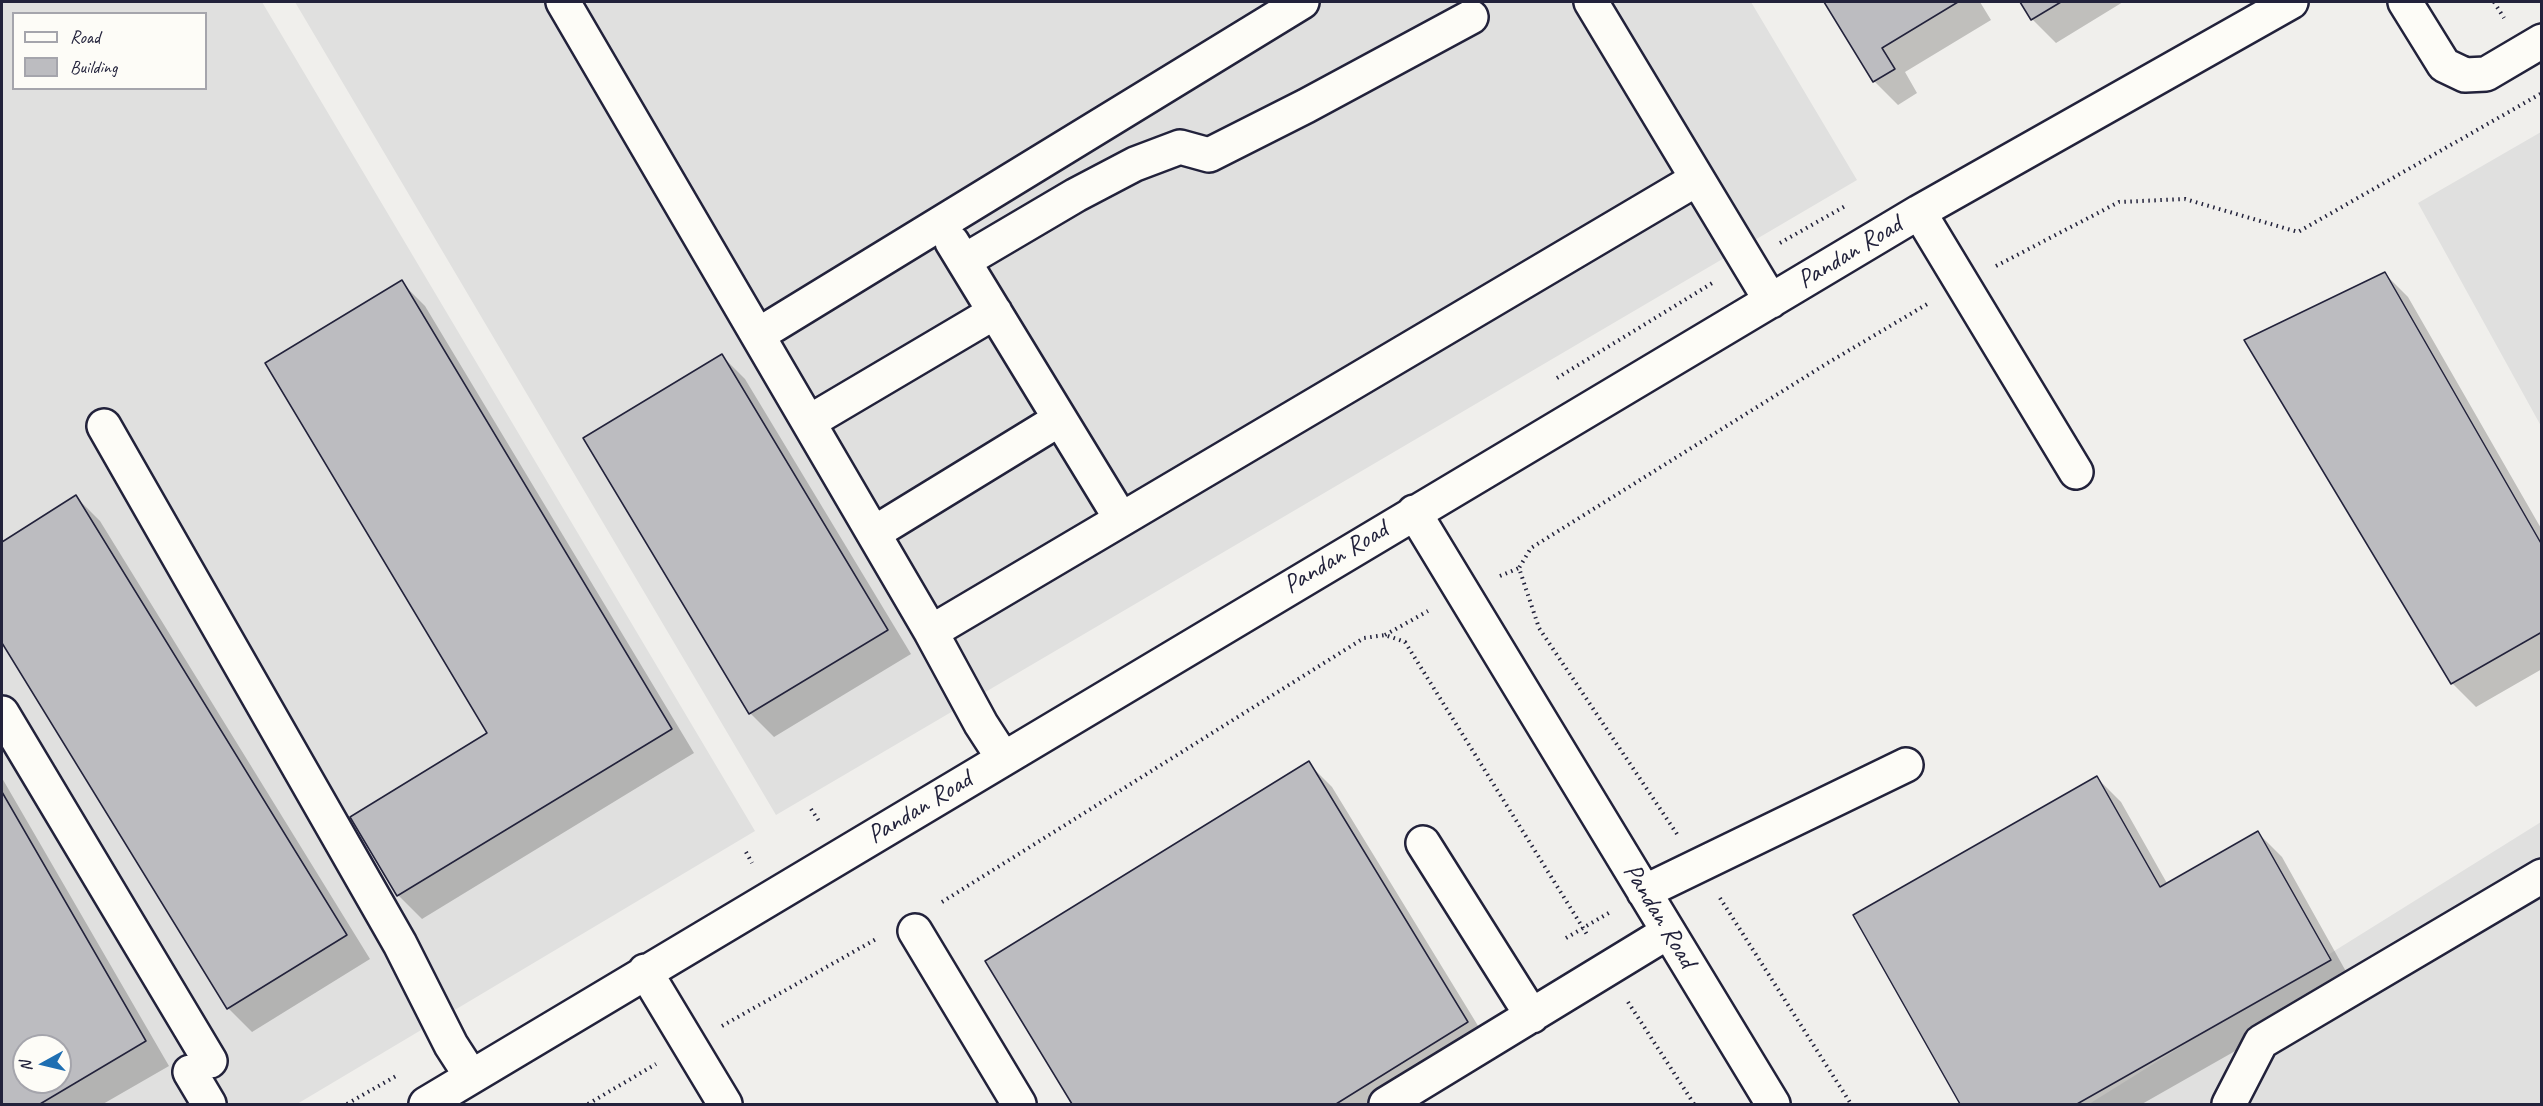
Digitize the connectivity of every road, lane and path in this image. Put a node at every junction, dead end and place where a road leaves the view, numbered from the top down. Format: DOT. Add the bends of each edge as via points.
graph roads {
  1 [pos="563,2"];
  2 [pos="1591,2"];
  3 [pos="2291,2"];
  4 [pos="2405,2"];
  5 [pos="1283,6"];
  6 [pos="1471,17"];
  7 [pos="2541,41"];
  8 [pos="2541,93"];
  9 [pos="1697,179"];
  10 [pos="1918,212"];
  11 [pos="941,223"];
  12 [pos="964,261"];
  13 [pos="1962,283"];
  14 [pos="1770,301"];
  15 [pos="995,312"];
  16 [pos="758,334"];
  17 [pos="1060,419"];
  18 [pos="809,422"];
  19 [pos="104,426"];
  20 [pos="2076,472"];
  21 [pos="1414,512"];
  22 [pos="1122,519"];
  23 [pos="874,533"];
  24 [pos="931,632"];
  25 [pos="2,713"];
  26 [pos="1003,758"];
  27 [pos="1906,765"];
  28 [pos="811,809"];
  29 [pos="819,821"];
  30 [pos="1682,841"];
  31 [pos="1423,843"];
  32 [pos="2541,876"];
  33 [pos="1714,890"];
  34 [pos="1644,892"];
  35 [pos="939,904"];
  36 [pos="1583,928"];
  37 [pos="901,932"];
  38 [pos="1668,932"];
  39 [pos="1566,938"];
  40 [pos="1607,970"];
  41 [pos="645,971"];
  42 [pos="1532,1016"];
  43 [pos="689,1045"];
  44 [pos="471,1076"];
  45 [pos="209,1104"];
  46 [pos="426,1104"];
  47 [pos="588,1104"];
  48 [pos="725,1104"];
  49 [pos="1019,1104"];
  50 [pos="1386,1104"];
  51 [pos="1694,1104"];
  52 [pos="1773,1104"];
  53 [pos="1851,1104"];
  54 [pos="2230,1104"];
  1 -- 16 [label="street"];
  2 -- 9 [label="street"];
  3 -- 10 [label="street, Pandan Road"];
  4 -- 7 [label="street" via="2444,65 2465,75 2486,74"];
  5 -- 11 [label="street"];
  6 -- 12 [label="street" via="1209,155 1180,147 1135,164"];
  8 -- 13 [label="path" via="2298,232 2186,199 2119,202"];
  9 -- 14 [label="street"];
  9 -- 22 [label="street"];
  10 -- 13 [label="street"];
  10 -- 14 [label="street, Pandan Road"];
  11 -- 12 [label="street"];
  11 -- 16 [label="street"];
  12 -- 15 [label="street"];
  13 -- 20 [label="street"];
  13 -- 30 [label="path" via="1531,548 1519,568 1539,628"];
  14 -- 21 [label="street, Pandan Road"];
  15 -- 17 [label="street"];
  15 -- 18 [label="street"];
  16 -- 18 [label="street"];
  17 -- 22 [label="street"];
  17 -- 23 [label="street"];
  18 -- 23 [label="street"];
  19 -- 44 [label="street" via="400,944"];
  21 -- 26 [label="street, Pandan Road"];
  21 -- 34 [label="street, Pandan Road"];
  22 -- 24 [label="street"];
  23 -- 24 [label="street"];
  24 -- 26 [label="street"];
  25 -- 45 [label="street" via="200,1066"];
  26 -- 41 [label="street, Pandan Road"];
  27 -- 34 [label="street"];
  28 -- 29 [label="path"];
  31 -- 42 [label="street"];
  32 -- 54 [label="street" via="2261,1042"];
  33 -- 53 [label="path"];
  34 -- 36 [label="path"];
  34 -- 38 [label="street, Pandan Road"];
  35 -- 36 [label="path" via="1364,638 1384,636 1405,642"];
  36 -- 39 [label="path"];
  36 -- 40 [label="path"];
  37 -- 43 [label="path"];
  37 -- 49 [label="street"];
  38 -- 40 [label="street"];
  38 -- 52 [label="street, Pandan Road"];
  40 -- 42 [label="street"];
  40 -- 51 [label="path"];
  41 -- 43 [label="street"];
  41 -- 44 [label="street, Pandan Road"];
  42 -- 50 [label="street"];
  43 -- 47 [label="path"];
  43 -- 48 [label="street"];
  44 -- 46 [label="street, Pandan Road"];
}
